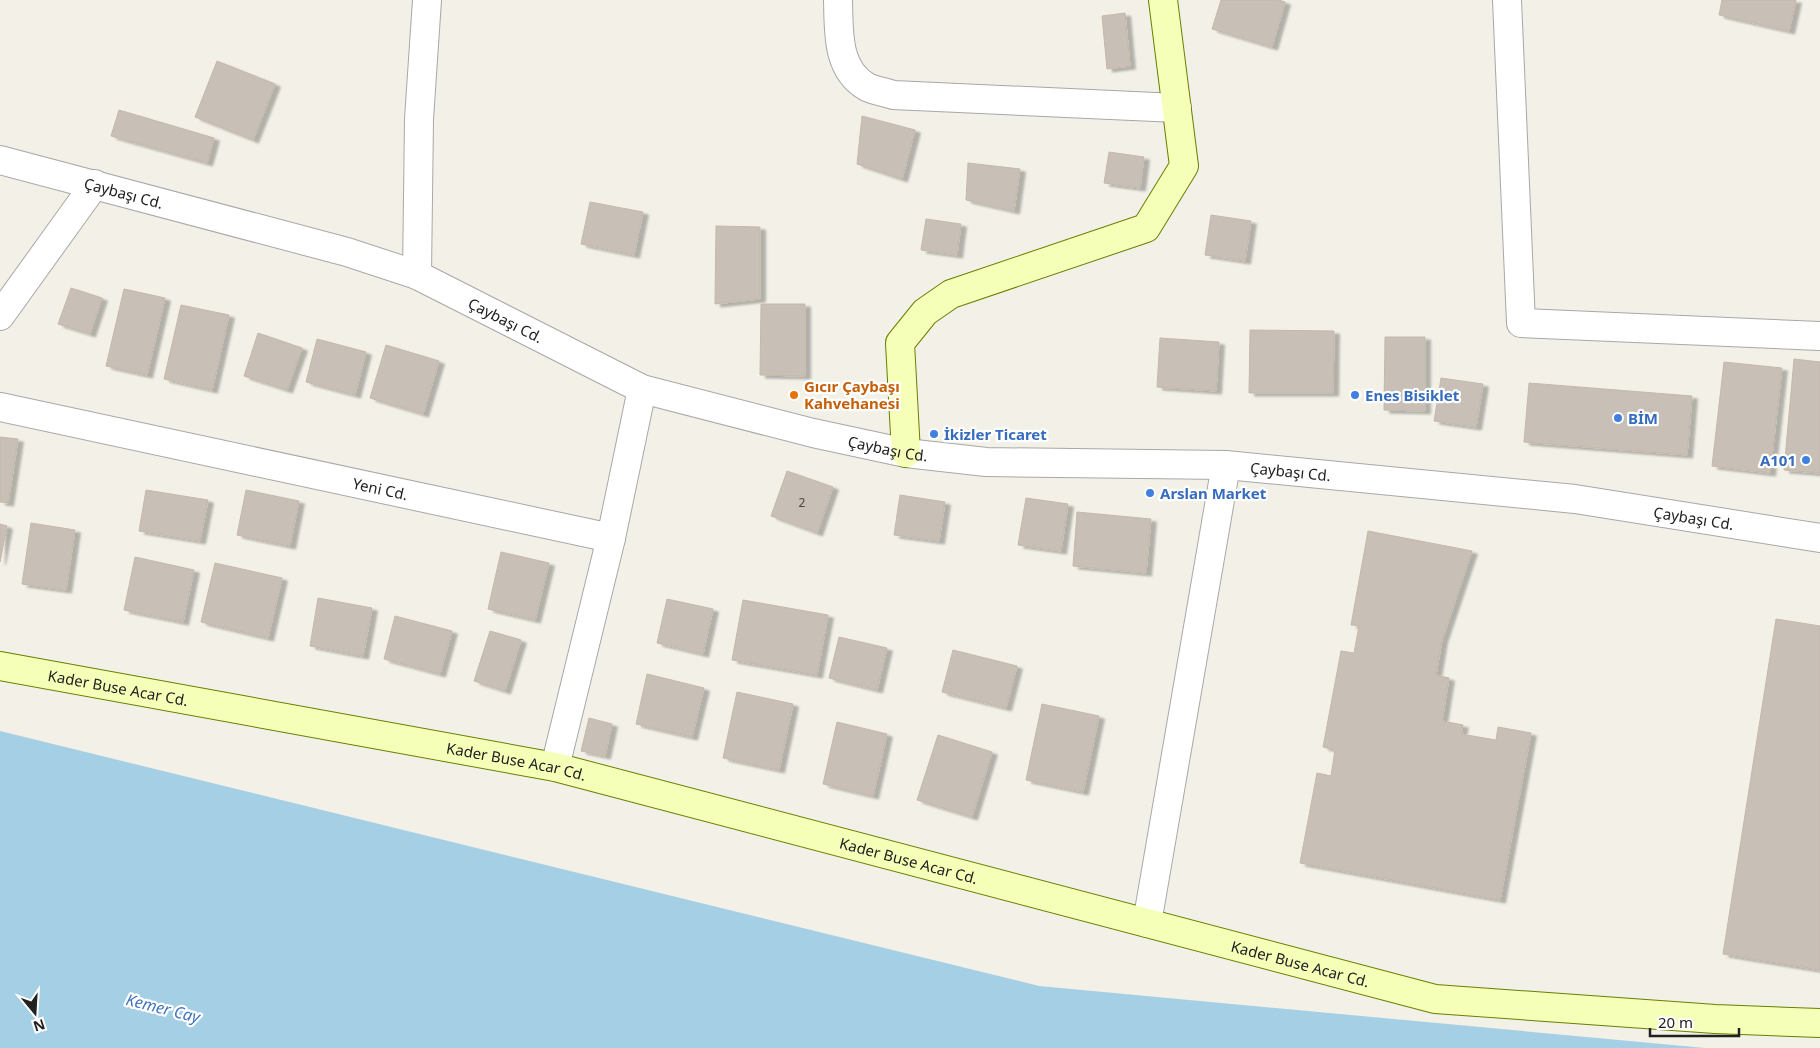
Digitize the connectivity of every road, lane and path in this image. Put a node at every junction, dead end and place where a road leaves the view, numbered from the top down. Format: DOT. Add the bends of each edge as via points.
graph roads {
  1 [pos="427,0"];
  2 [pos="838,0"];
  3 [pos="1163,0"];
  4 [pos="1507,0"];
  5 [pos="1177,108"];
  6 [pos="0,160"];
  7 [pos="95,184"];
  8 [pos="417,275"];
  9 [pos="0,316"];
  10 [pos="1820,336"];
  11 [pos="642,389"];
  12 [pos="0,407"];
  13 [pos="906,453"];
  14 [pos="1226,465"];
  15 [pos="611,538"];
  16 [pos="1820,538"];
  17 [pos="0,666"];
  18 [pos="555,767"];
  19 [pos="1146,923"];
  20 [pos="1820,1023"];
  1 -- 8 [label="street" via="419,119"];
  2 -- 5 [label="street" via="843,59 854,76 868,87 893,95"];
  3 -- 5 [label="street"];
  4 -- 10 [label="street" via="1521,323"];
  5 -- 13 [label="street" via="1184,166 1146,228 951,294 924,312 900,343"];
  6 -- 7 [label="street, Çaybaşı Cd."];
  7 -- 8 [label="street, Çaybaşı Cd." via="347,252"];
  7 -- 9 [label="street"];
  8 -- 11 [label="street, Çaybaşı Cd."];
  11 -- 13 [label="street, Çaybaşı Cd."];
  11 -- 15 [label="street"];
  12 -- 15 [label="street, Yeni Cd."];
  13 -- 14 [label="street, Çaybaşı Cd." via="986,462"];
  14 -- 16 [label="street, Çaybaşı Cd." via="1574,499"];
  14 -- 19 [label="street"];
  15 -- 18 [label="street"];
  17 -- 18 [label="street, Kader Buse Acar Cd."];
  18 -- 19 [label="street, Kader Buse Acar Cd."];
  19 -- 20 [label="street, Kader Buse Acar Cd." via="1435,999 1715,1019"];
}
